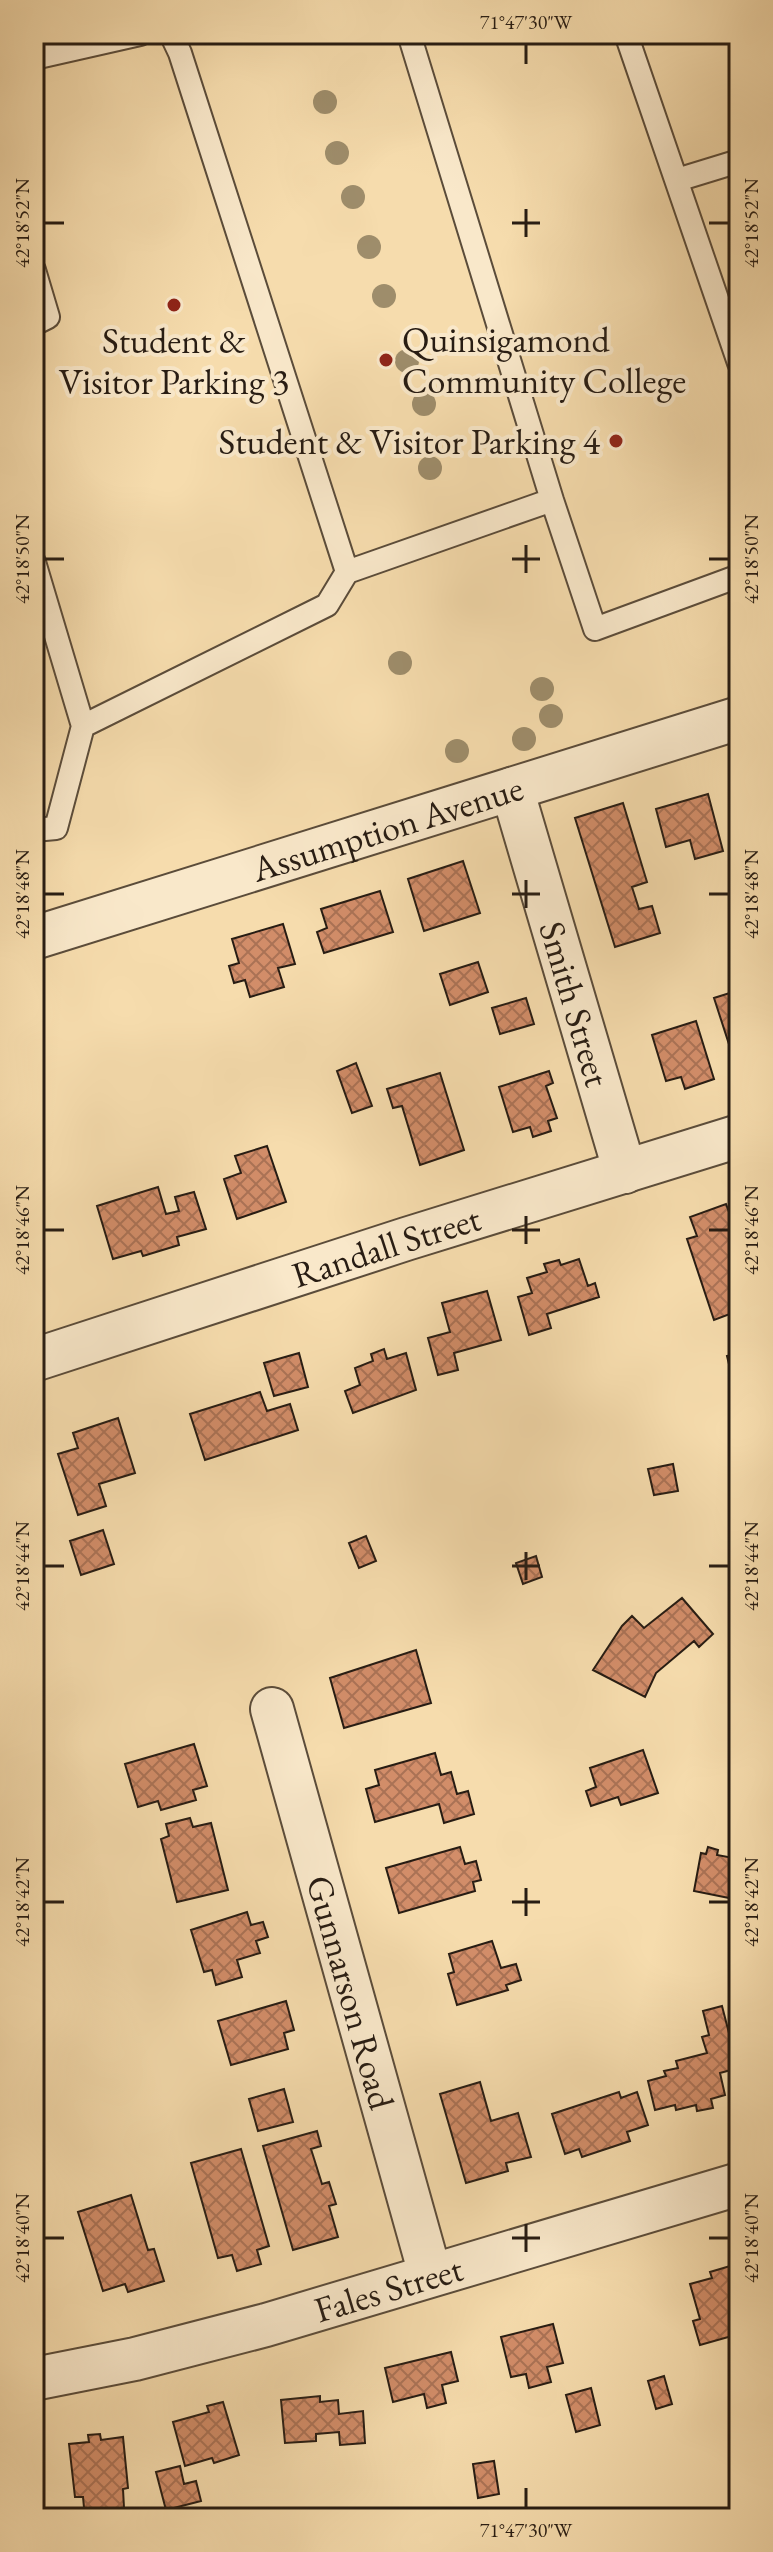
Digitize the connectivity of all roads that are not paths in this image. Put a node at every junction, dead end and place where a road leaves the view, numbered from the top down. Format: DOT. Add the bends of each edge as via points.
graph roads {
  1 [pos="140,34"];
  2 [pos="171,34"];
  3 [pos="409,34"];
  4 [pos="626,34"];
  5 [pos="34,58"];
  6 [pos="739,161"];
  7 [pos="677,180"];
  8 [pos="34,270"];
  9 [pos="34,324"];
  10 [pos="739,363"];
  11 [pos="552,500"];
  12 [pos="34,562"];
  13 [pos="347,572"];
  14 [pos="739,576"];
  15 [pos="739,718"];
  16 [pos="83,726"];
  17 [pos="512,789"];
  18 [pos="34,830"];
  19 [pos="34,938"];
  20 [pos="739,1136"];
  21 [pos="625,1172"];
  22 [pos="34,1360"];
  23 [pos="272,1709"];
  24 [pos="739,2184"];
  25 [pos="430,2274"];
  26 [pos="34,2379"];
  1 -- 5 [label="lane"];
  2 -- 13 [label="lane"];
  3 -- 11 [label="lane"];
  4 -- 7 [label="lane"];
  6 -- 7 [label="lane"];
  7 -- 10 [label="lane"];
  8 -- 9 [label="lane" via="48,317"];
  11 -- 13 [label="lane"];
  11 -- 14 [label="lane" via="595,629"];
  12 -- 16 [label="lane"];
  13 -- 16 [label="lane" via="327,605"];
  15 -- 17 [label="street, Assumption Avenue"];
  16 -- 18 [label="lane" via="56,828"];
  17 -- 19 [label="street, Assumption Avenue"];
  17 -- 21 [label="street, Smith Street"];
  20 -- 21 [label="street, Randall Street"];
  21 -- 22 [label="street, Randall Street"];
  23 -- 25 [label="street, Gunnarson Road"];
  24 -- 25 [label="street, Fales Street"];
  25 -- 26 [label="street, Fales Street" via="222,2336"];
}
